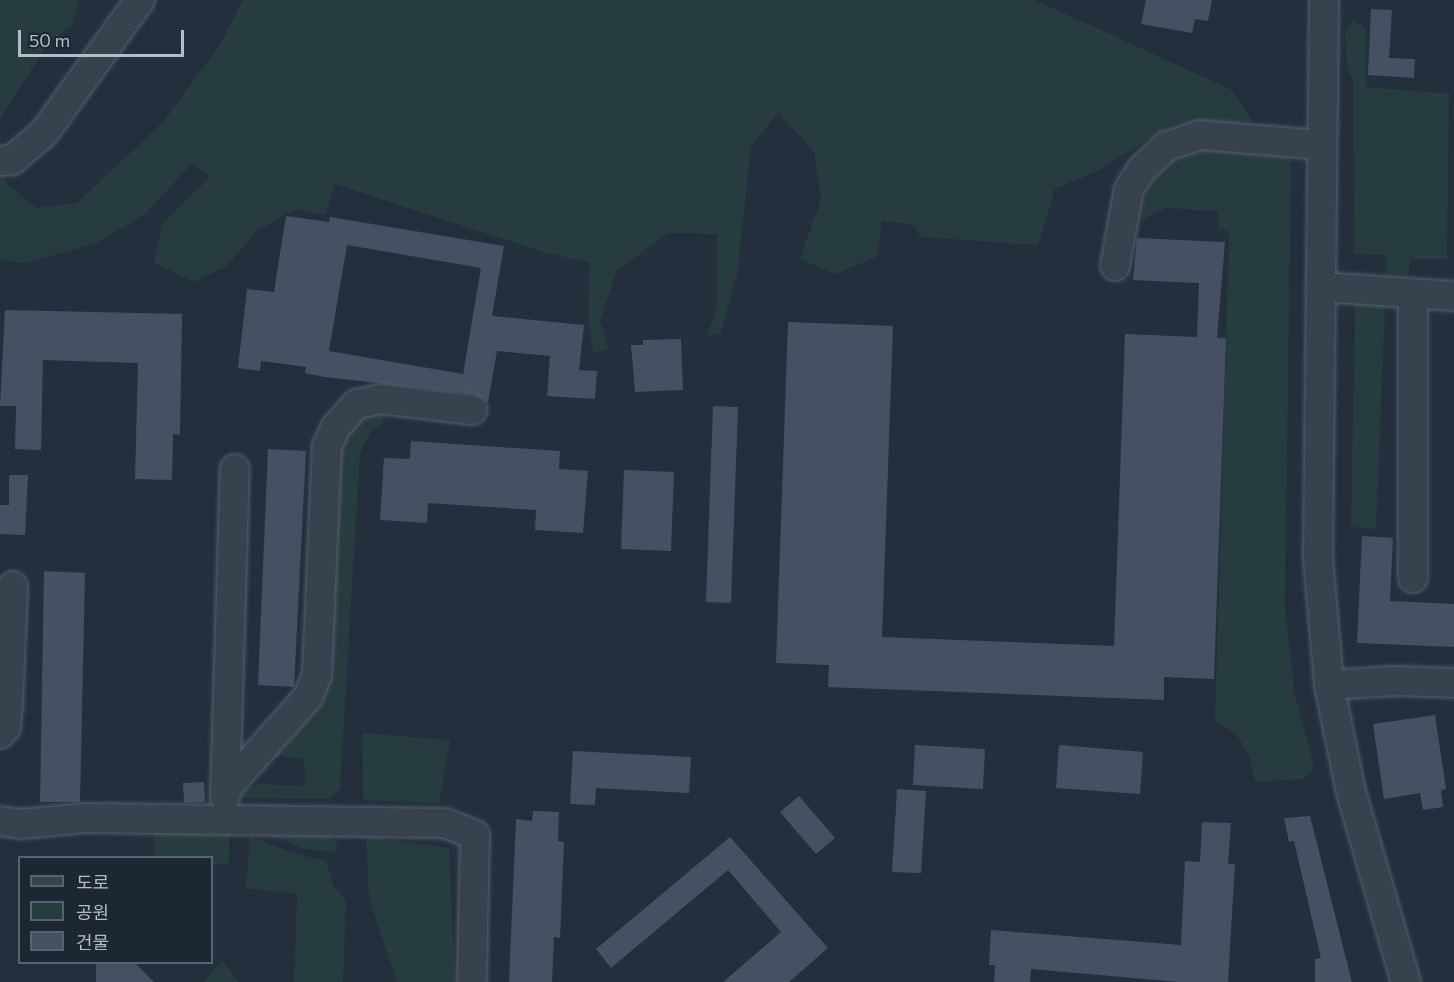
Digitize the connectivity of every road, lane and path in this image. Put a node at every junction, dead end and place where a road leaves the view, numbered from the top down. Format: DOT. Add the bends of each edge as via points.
graph roads {
  1 [pos="140,0"];
  2 [pos="1324,0"];
  3 [pos="1322,145"];
  4 [pos="0,161"];
  5 [pos="1115,266"];
  6 [pos="1321,287"];
  7 [pos="1413,294"];
  8 [pos="1454,296"];
  9 [pos="472,410"];
  10 [pos="235,469"];
  11 [pos="1413,579"];
  12 [pos="13,586"];
  13 [pos="1454,683"];
  14 [pos="1329,685"];
  15 [pos="0,734"];
  16 [pos="225,790"];
  17 [pos="225,820"];
  18 [pos="0,821"];
  19 [pos="472,982"];
  20 [pos="1406,982"];
  1 -- 4 [label="street" via="44,133 12,160"];
  2 -- 3 [label="street"];
  3 -- 5 [label="street" via="1200,135 1167,147 1142,169 1129,189"];
  3 -- 6 [label="street"];
  6 -- 7 [label="street"];
  6 -- 14 [label="street" via="1318,558"];
  7 -- 8 [label="street"];
  7 -- 11 [label="street"];
  9 -- 16 [label="street" via="381,399 357,404 336,427 327,446 317,675 308,697"];
  10 -- 16 [label="street"];
  12 -- 15 [label="street" via="7,717"];
  13 -- 14 [label="street"];
  14 -- 20 [label="street" via="1351,792"];
  16 -- 17 [label="street"];
  17 -- 18 [label="street"];
  17 -- 19 [label="street" via="445,823 475,836"];
}
